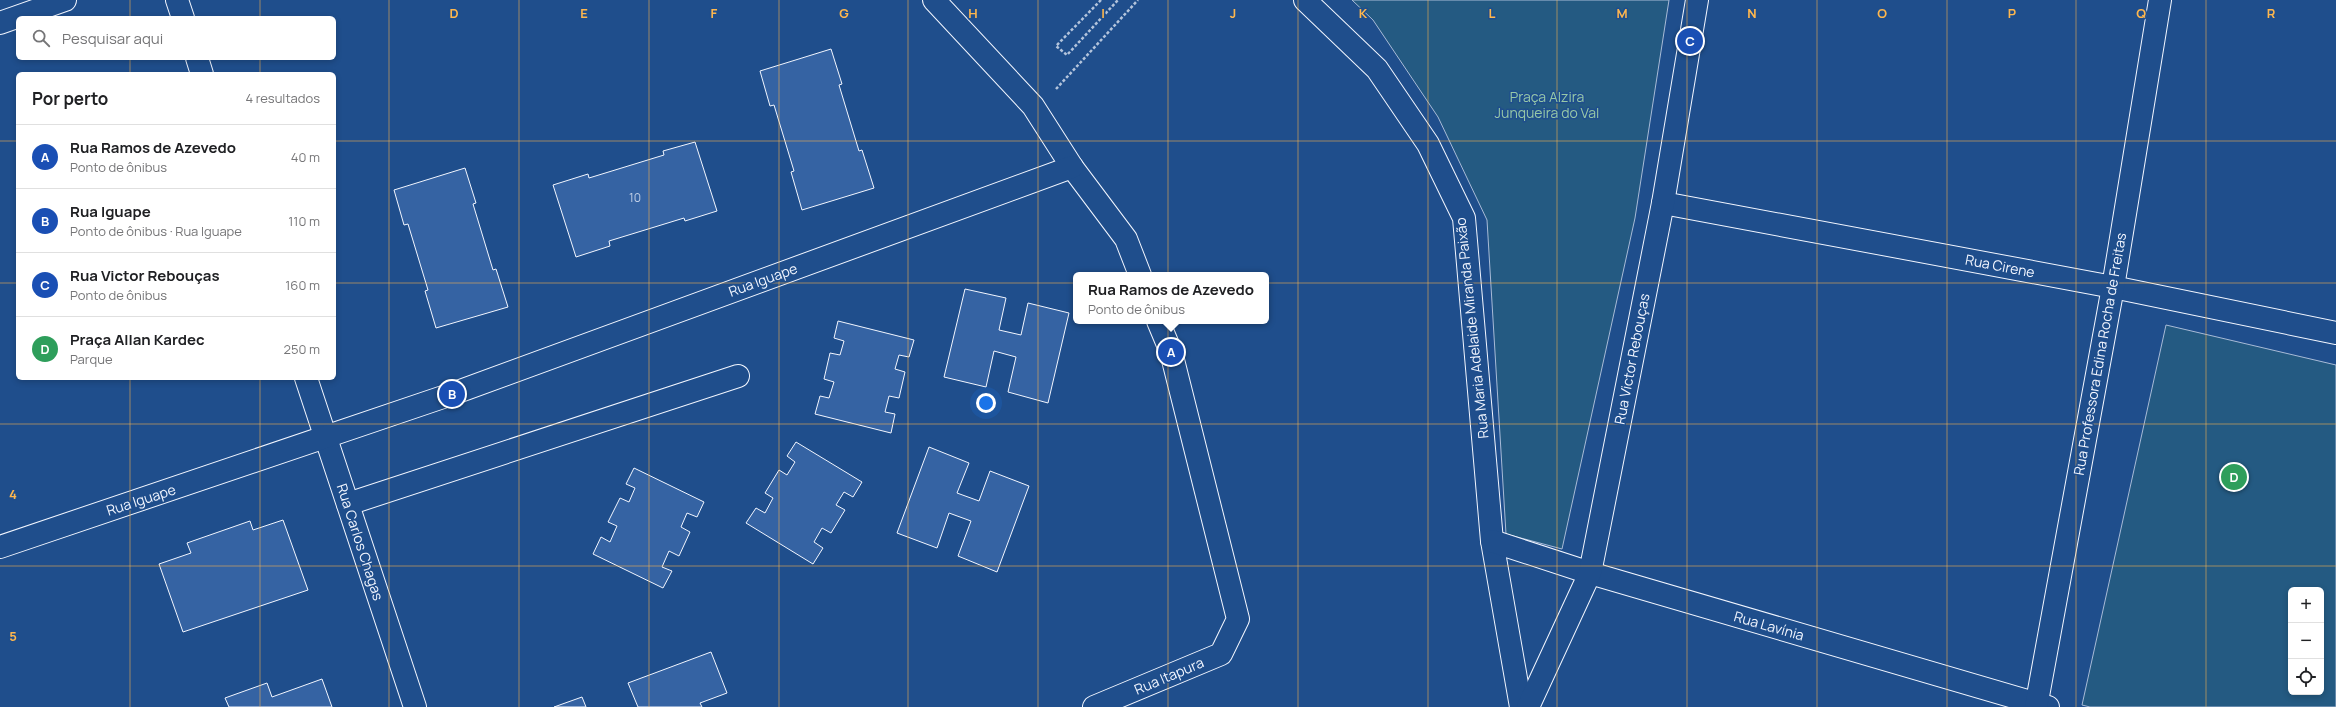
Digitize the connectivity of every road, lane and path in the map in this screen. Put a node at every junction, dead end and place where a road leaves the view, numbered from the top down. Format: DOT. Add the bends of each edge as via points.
graph roads {
  1 [pos="65,0"];
  2 [pos="177,0"];
  3 [pos="934,0"];
  4 [pos="1100,0"];
  5 [pos="1118,0"];
  6 [pos="1138,0"];
  7 [pos="1305,0"];
  8 [pos="1697,0"];
  9 [pos="2160,0"];
  10 [pos="20,16"];
  11 [pos="182,16"];
  12 [pos="16,17"];
  13 [pos="0,23"];
  14 [pos="198,60"];
  15 [pos="201,72"];
  16 [pos="1033,106"];
  17 [pos="1072,167"];
  18 [pos="1663,203"];
  19 [pos="1139,272"];
  20 [pos="2113,287"];
  21 [pos="1159,324"];
  22 [pos="2336,333"];
  23 [pos="738,376"];
  24 [pos="307,380"];
  25 [pos="326,438"];
  26 [pos="348,504"];
  27 [pos="1492,541"];
  28 [pos="0,547"];
  29 [pos="1590,573"];
  30 [pos="1107,705"];
  31 [pos="2041,706"];
  32 [pos="415,707"];
  33 [pos="1521,707"];
  34 [pos="1528,707"];
  1 -- 10 [label="street"];
  2 -- 11 [label="street"];
  3 -- 16 [label="street"];
  4 -- 5 [label="path" via="1056,46 1067,55"];
  6 -- 16 [label="path" via="1062,85"];
  7 -- 27 [label="street, Rua Maria Adelaide Miranda Paixão" via="1377,69 1428,144 1464,218"];
  8 -- 18 [label="street, Rua Victor Rebouças"];
  9 -- 20 [label="street, Rua Professora Edina Rocha de Freitas"];
  12 -- 13 [label="street"];
  14 -- 15 [label="street"];
  16 -- 17 [label="street"];
  17 -- 19 [label="street" via="1126,239"];
  17 -- 25 [label="street, Rua Iguape"];
  18 -- 20 [label="street, Rua Cirene"];
  18 -- 29 [label="street, Rua Victor Rebouças"];
  20 -- 22 [label="street, Rua Cirene"];
  20 -- 31 [label="street, Rua Professora Edina Rocha de Freitas"];
  21 -- 30 [label="street, Rua Itapura" via="1171,352 1238,619 1221,654"];
  23 -- 26 [label="street"];
  24 -- 25 [label="street, Rua Carlos Chagas"];
  25 -- 26 [label="street, Rua Carlos Chagas"];
  25 -- 28 [label="street, Rua Iguape"];
  26 -- 32 [label="street, Rua Carlos Chagas"];
  27 -- 29 [label="street, Rua Lavínia"];
  27 -- 33 [label="street, Rua Maria Adelaide Miranda Paixão"];
  29 -- 31 [label="street, Rua Lavínia"];
  29 -- 34 [label="street, Rua Victor Rebouças"];
}
